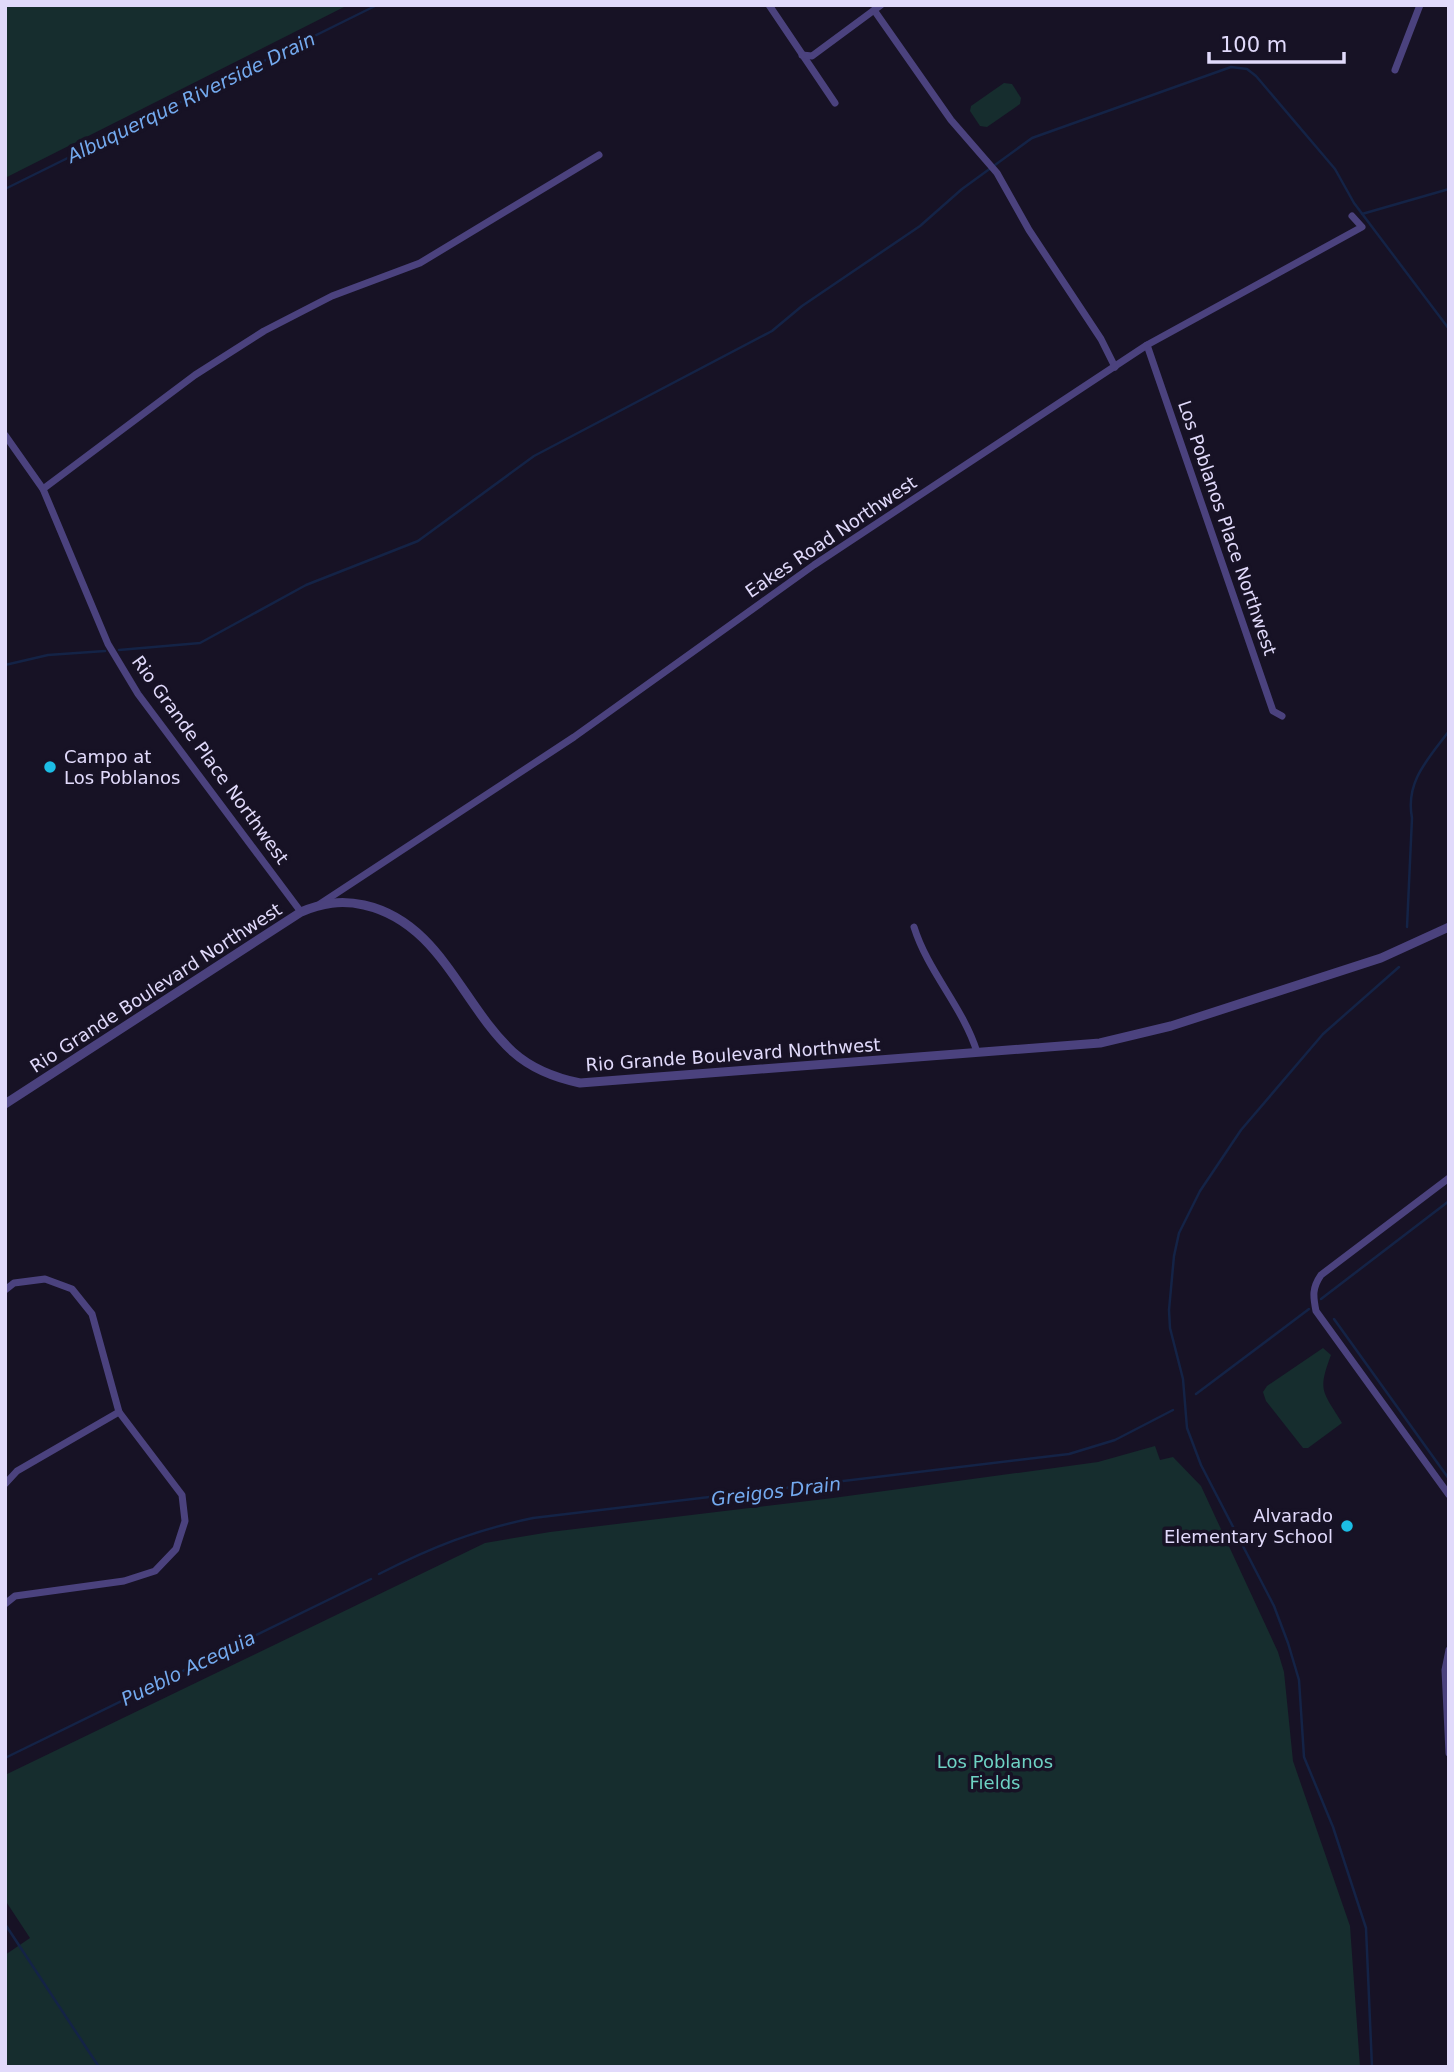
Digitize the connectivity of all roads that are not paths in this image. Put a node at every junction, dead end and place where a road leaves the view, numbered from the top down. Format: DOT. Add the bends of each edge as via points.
graph roads {
  1 [pos="769,5"];
  2 [pos="1420,5"];
  3 [pos="877,8"];
  4 [pos="802,55"];
  5 [pos="1395,70"];
  6 [pos="835,103"];
  7 [pos="599,155"];
  8 [pos="1352,216"];
  9 [pos="1147,345"];
  10 [pos="1115,367"];
  11 [pos="5,435"];
  12 [pos="43,489"];
  13 [pos="1282,716"];
  14 [pos="320,904"];
  15 [pos="301,912"];
  16 [pos="914,927"];
  17 [pos="1449,927"];
  18 [pos="977,1052"];
  19 [pos="5,1104"];
  20 [pos="1449,1178"];
  21 [pos="5,1290"];
  22 [pos="119,1412"];
  23 [pos="5,1484"];
  24 [pos="1449,1495"];
  25 [pos="5,1604"];
  26 [pos="1449,1650"];
  27 [pos="1449,1753"];
  1 -- 4 [label="street"];
  2 -- 5 [label="street"];
  3 -- 4 [label="street" via="812,56"];
  3 -- 10 [label="street" via="951,120 998,173"];
  4 -- 6 [label="street"];
  7 -- 12 [label="street" via="420,263 332,296 264,331 184,383"];
  8 -- 9 [label="street, Eakes Road Northwest" via="1362,227"];
  9 -- 10 [label="street, Eakes Road Northwest"];
  9 -- 13 [label="street, Los Poblanos Place Northwest" via="1273,711"];
  10 -- 14 [label="street, Eakes Road Northwest" via="814,565 574,737"];
  11 -- 12 [label="street, Rio Grande Place Northwest"];
  12 -- 15 [label="street, Rio Grande Place Northwest" via="108,644 133,685"];
  14 -- 15 [label="street, Rio Grande Boulevard Northwest"];
  14 -- 18 [label="street, Rio Grande Boulevard Northwest" via="349,902 377,908 408,924 427,941 514,1053 558,1078 580,1083"];
  15 -- 19 [label="street, Rio Grande Boulevard Northwest"];
  16 -- 18 [label="street" via="920,947 970,1031"];
  17 -- 18 [label="street, Rio Grande Boulevard Northwest" via="1381,958 1171,1026 1100,1043"];
  20 -- 24 [label="street" via="1314,1285 1316,1311"];
  21 -- 22 [label="street" via="15,1283 45,1279 72,1289 92,1314"];
  22 -- 23 [label="street" via="17,1471"];
  22 -- 25 [label="street" via="182,1495 185,1521 176,1549 155,1571 124,1581 15,1596"];
  26 -- 27 [label="street" via="1445,1670"];
}
